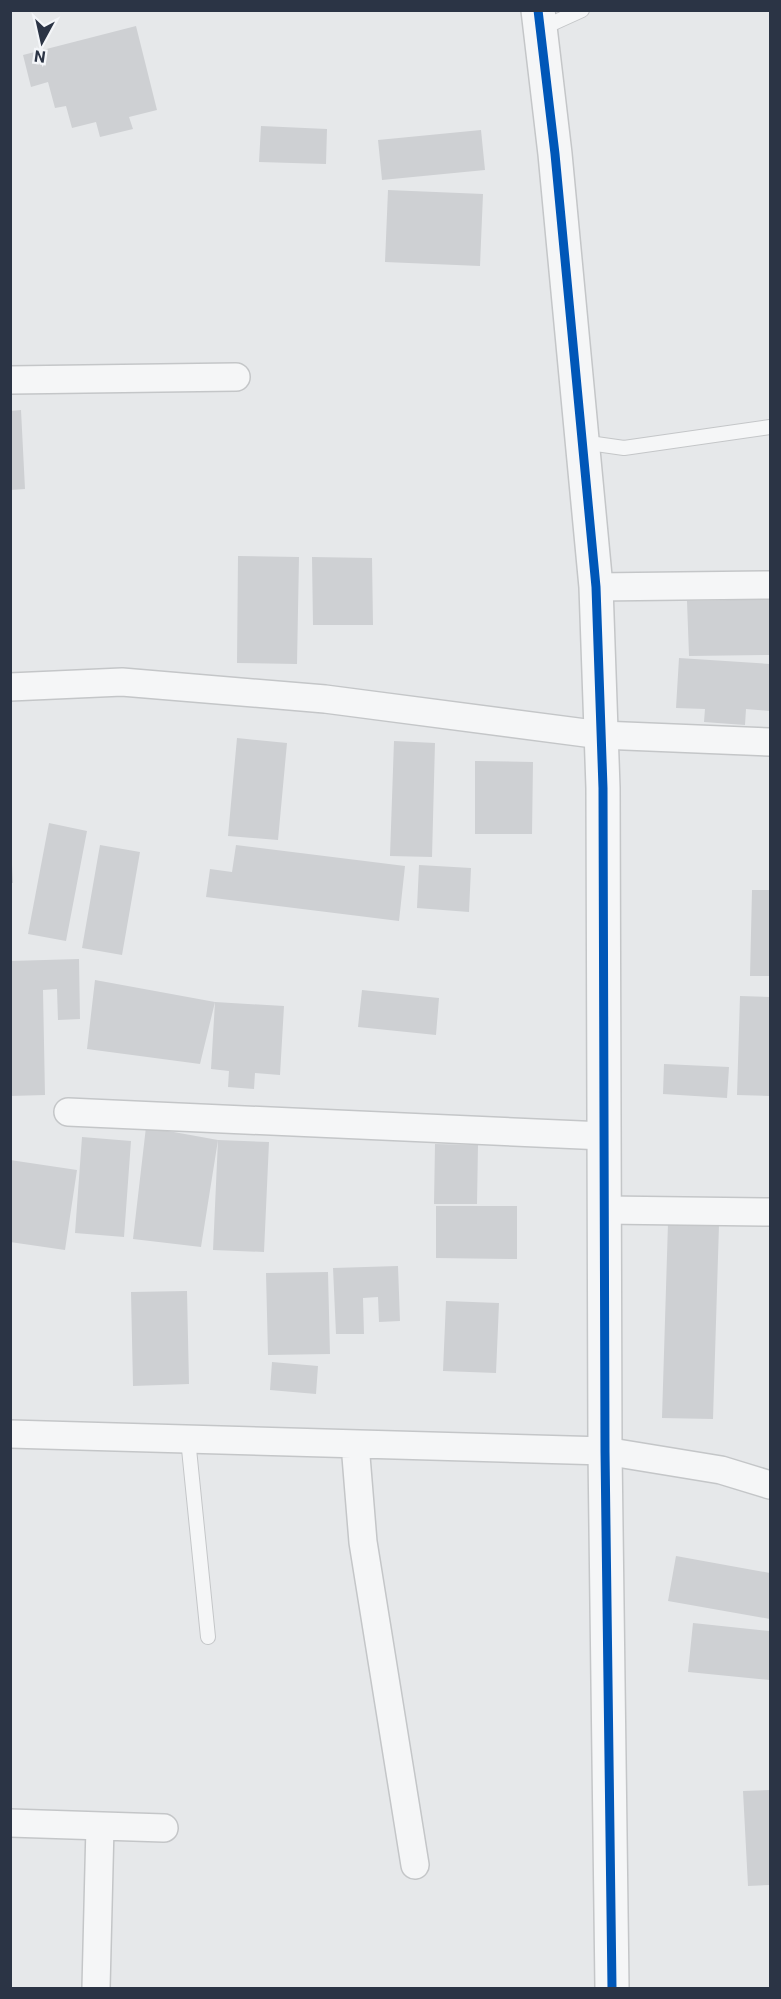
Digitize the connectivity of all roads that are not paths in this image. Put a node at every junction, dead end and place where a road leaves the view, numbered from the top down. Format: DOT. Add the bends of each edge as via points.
graph roads {
  1 [pos="582,10"];
  2 [pos="539,20"];
  3 [pos="236,377"];
  4 [pos="10,380"];
  5 [pos="771,427"];
  6 [pos="582,442"];
  7 [pos="771,585"];
  8 [pos="596,587"];
  9 [pos="10,687"];
  10 [pos="601,735"];
  11 [pos="771,742"];
  12 [pos="68,1112"];
  13 [pos="604,1136"];
  14 [pos="605,1210"];
  15 [pos="771,1212"];
  16 [pos="10,1434"];
  17 [pos="188,1439"];
  18 [pos="355,1444"];
  19 [pos="605,1451"];
  20 [pos="771,1485"];
  21 [pos="208,1637"];
  22 [pos="10,1823"];
  23 [pos="100,1826"];
  24 [pos="164,1828"];
  25 [pos="415,1865"];
  26 [pos="96,1989"];
  27 [pos="612,1989"];
  1 -- 2 [label="lane"];
  2 -- 6 [label="street"];
  3 -- 4 [label="street"];
  5 -- 6 [label="lane" via="624,448"];
  6 -- 8 [label="street"];
  7 -- 8 [label="street"];
  8 -- 10 [label="street"];
  9 -- 10 [label="street" via="122,682 313,698"];
  10 -- 11 [label="street"];
  10 -- 13 [label="street"];
  12 -- 13 [label="street"];
  13 -- 14 [label="street"];
  14 -- 15 [label="street"];
  14 -- 19 [label="street"];
  16 -- 17 [label="street"];
  17 -- 18 [label="street"];
  17 -- 21 [label="lane"];
  18 -- 19 [label="street"];
  18 -- 25 [label="street" via="363,1542"];
  19 -- 20 [label="street" via="721,1470"];
  19 -- 27 [label="street"];
  22 -- 23 [label="street"];
  23 -- 24 [label="street"];
  23 -- 26 [label="street"];
}
